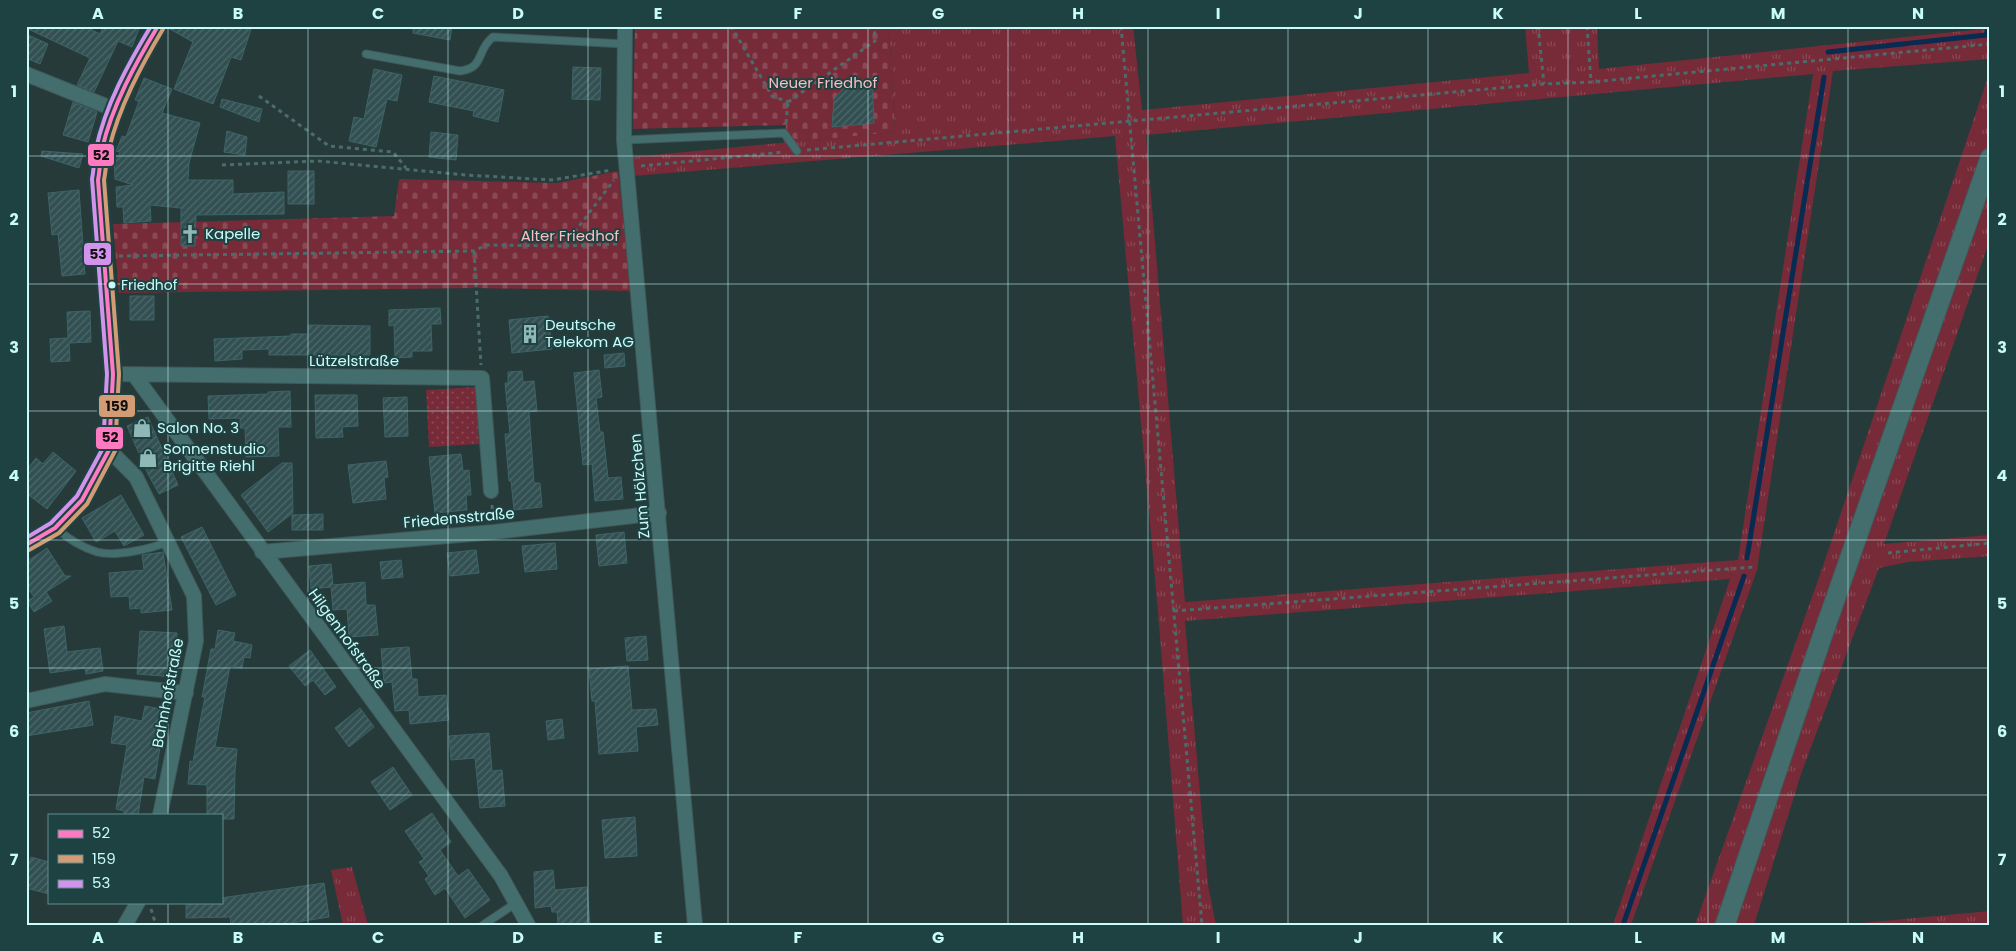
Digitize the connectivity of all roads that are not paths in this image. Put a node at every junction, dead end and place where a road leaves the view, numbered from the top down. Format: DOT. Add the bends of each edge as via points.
graph roads {
  1 [pos="158,26"];
  2 [pos="625,26"];
  3 [pos="625,44"];
  4 [pos="366,54"];
  5 [pos="26,74"];
  6 [pos="116,110"];
  7 [pos="624,140"];
  8 [pos="796,151"];
  9 [pos="1990,158"];
  10 [pos="113,374"];
  11 [pos="135,376"];
  12 [pos="109,450"];
  13 [pos="491,491"];
  14 [pos="659,512"];
  15 [pos="55,528"];
  16 [pos="167,542"];
  17 [pos="26,545"];
  18 [pos="262,552"];
  19 [pos="186,693"];
  20 [pos="26,701"];
  21 [pos="160,814"];
  22 [pos="516,903"];
  23 [pos="137,904"];
  24 [pos="125,925"];
  25 [pos="483,925"];
  26 [pos="528,925"];
  27 [pos="695,925"];
  28 [pos="1725,925"];
  1 -- 6 [label="street"];
  2 -- 3 [label="street, Zum Hölzchen"];
  3 -- 4 [label="lane" via="493,37 485,43 478,63 471,70 460,71"];
  3 -- 7 [label="street, Zum Hölzchen"];
  5 -- 6 [label="street"];
  6 -- 10 [label="street" via="102,149 98,180"];
  7 -- 8 [label="lane" via="784,134"];
  7 -- 14 [label="street, Zum Hölzchen"];
  9 -- 28 [label="main road"];
  10 -- 11 [label="street, Lützelstraße"];
  10 -- 12 [label="street"];
  11 -- 13 [label="street, Lützelstraße" via="482,378"];
  11 -- 18 [label="street, Hilgenhofstraße"];
  12 -- 15 [label="street" via="82,500"];
  12 -- 16 [label="street, Bahnhofstraße" via="136,477"];
  14 -- 18 [label="street, Friedensstraße" via="494,532"];
  14 -- 27 [label="street, Zum Hölzchen"];
  15 -- 16 [label="lane" via="72,542 98,552 126,552"];
  15 -- 17 [label="street"];
  16 -- 19 [label="street, Bahnhofstraße" via="194,596 196,641"];
  18 -- 22 [label="street, Hilgenhofstraße" via="501,876"];
  19 -- 20 [label="street" via="105,684"];
  19 -- 21 [label="street, Bahnhofstraße"];
  22 -- 25 [label="lane"];
  22 -- 26 [label="street, Hilgenhofstraße"];
  23 -- 24 [label="street"];
}
